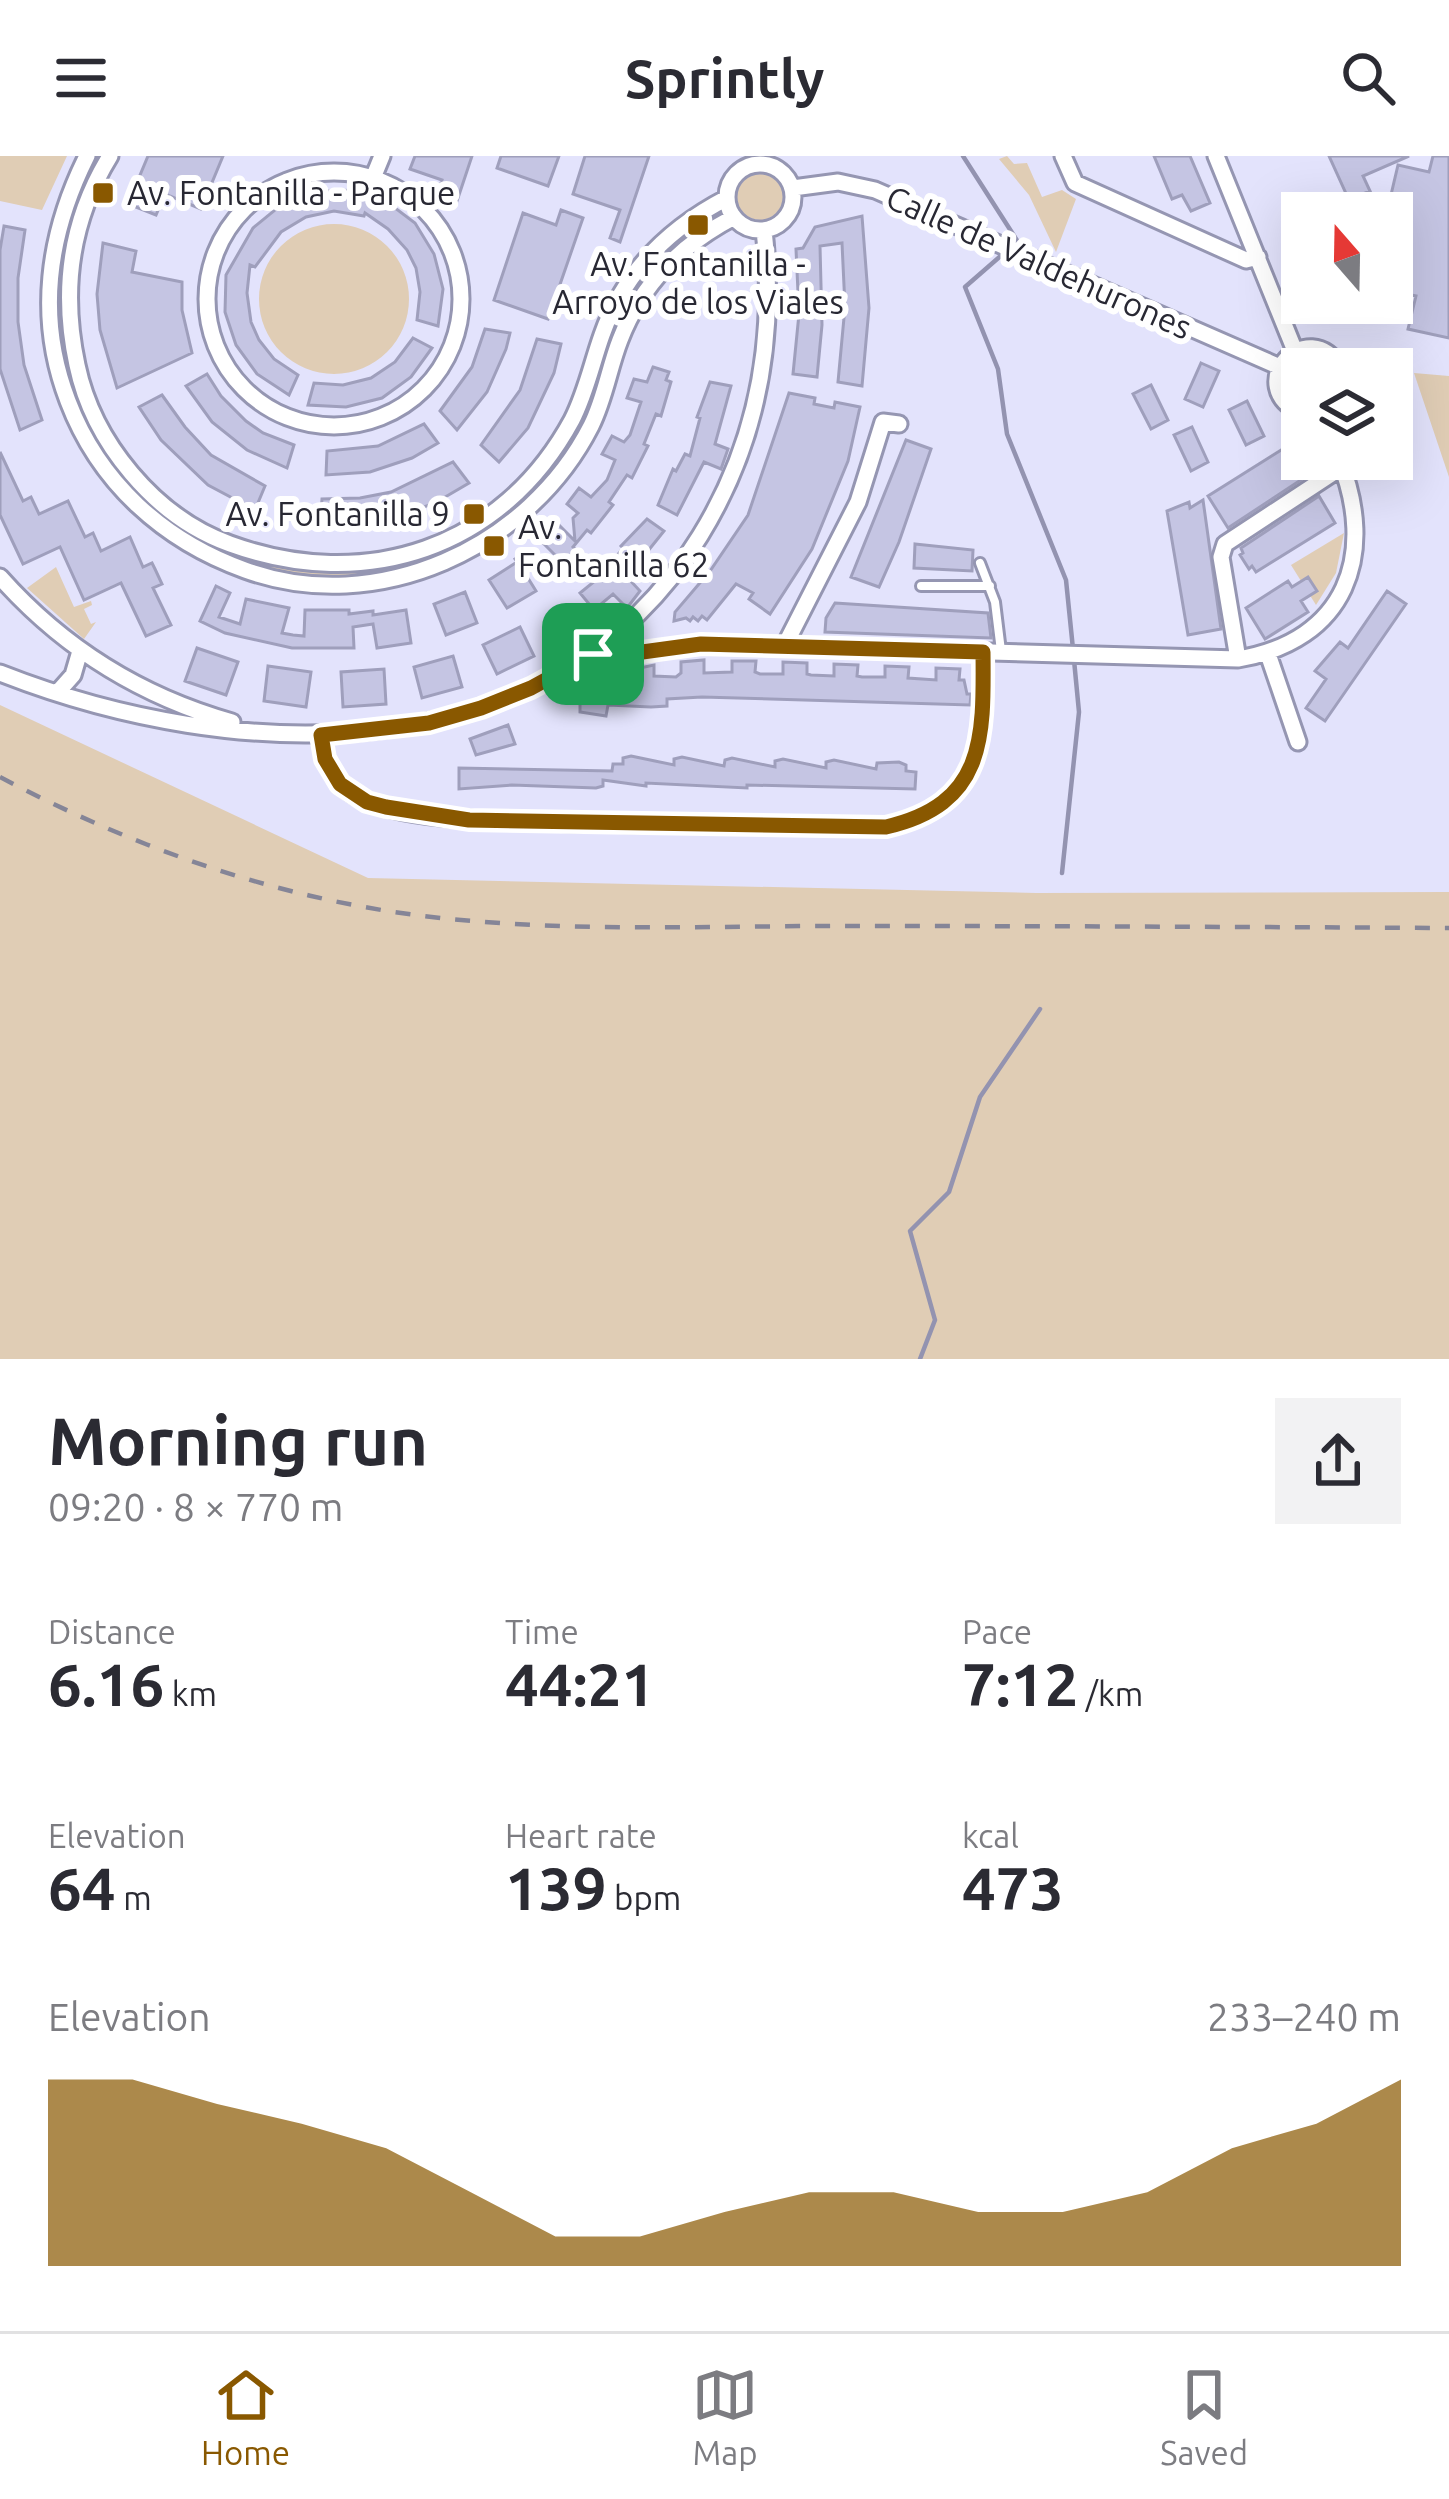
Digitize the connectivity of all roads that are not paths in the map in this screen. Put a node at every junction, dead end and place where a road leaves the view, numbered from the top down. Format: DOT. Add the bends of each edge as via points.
graph roads {
  1 [pos="86,156"];
  2 [pos="110,156"];
  3 [pos="382,156"];
  4 [pos="1063,156"];
  5 [pos="1216,156"];
  6 [pos="748,160"];
  7 [pos="373,178"];
  8 [pos="793,188"];
  9 [pos="727,198"];
  10 [pos="734,217"];
  11 [pos="764,230"];
  12 [pos="1258,257"];
  13 [pos="1293,348"];
  14 [pos="1280,367"];
  15 [pos="1281,398"];
  16 [pos="899,424"];
  17 [pos="1316,480"];
  18 [pos="1345,480"];
  19 [pos="980,563"];
  20 [pos="0,577"];
  21 [pos="921,586"];
  22 [pos="990,586"];
  23 [pos="784,645"];
  24 [pos="80,651"];
  25 [pos="998,652"];
  26 [pos="593,654"];
  27 [pos="1268,654"];
  28 [pos="1238,659"];
  29 [pos="0,673"];
  30 [pos="57,693"];
  31 [pos="270,733"];
  32 [pos="321,735"];
  33 [pos="1298,742"];
  1 -- 10 [label="street" via="60,220 49,287 54,354 74,418 118,486 179,540 215,560 301,584 419,572 513,522 543,495 592,424 646,289 688,245"];
  2 -- 9 [label="street" via="70,262 70,337 92,410 132,474 190,523 269,558 317,565 414,554 502,507 555,450 610,313 639,266 678,227"];
  3 -- 7 [label="street"];
  4 -- 12 [label="street" via="1075,183 1246,260"];
  5 -- 12 [label="street"];
  6 -- 8 [label="street" via="776,167"];
  6 -- 9 [label="street"];
  7 -- 7 [label="street" via="319,173 269,189 231,224 213,261 208,313 230,371 263,404 306,422 353,424 397,408 434,377 456,334 461,292 448,242 416,201"];
  8 -- 11 [label="street" via="788,215"];
  8 -- 14 [label="street, Calle de Valdehurones" via="838,182 874,190"];
  9 -- 10 [label="street"];
  10 -- 11 [label="street"];
  11 -- 26 [label="street" via="768,336 736,467 662,589"];
  12 -- 13 [label="street"];
  14 -- 15 [label="street"];
  16 -- 23 [label="street" via="883,422 858,502"];
  17 -- 28 [label="street" via="1225,544"];
  18 -- 27 [label="street" via="1357,517 1344,587 1313,626"];
  19 -- 22 [label="lane"];
  20 -- 24 [label="street"];
  21 -- 22 [label="lane"];
  22 -- 25 [label="lane"];
  23 -- 25 [label="street"];
  23 -- 26 [label="street"];
  24 -- 30 [label="street"];
  24 -- 31 [label="street" via="151,694"];
  25 -- 28 [label="street"];
  25 -- 32 [label="street" via="981,742 960,788 937,809 886,827 469,820 386,807 340,784"];
  26 -- 32 [label="street" via="481,708 429,723"];
  27 -- 28 [label="street"];
  27 -- 33 [label="street"];
  29 -- 30 [label="street"];
  30 -- 31 [label="street"];
  31 -- 32 [label="street"];
}
